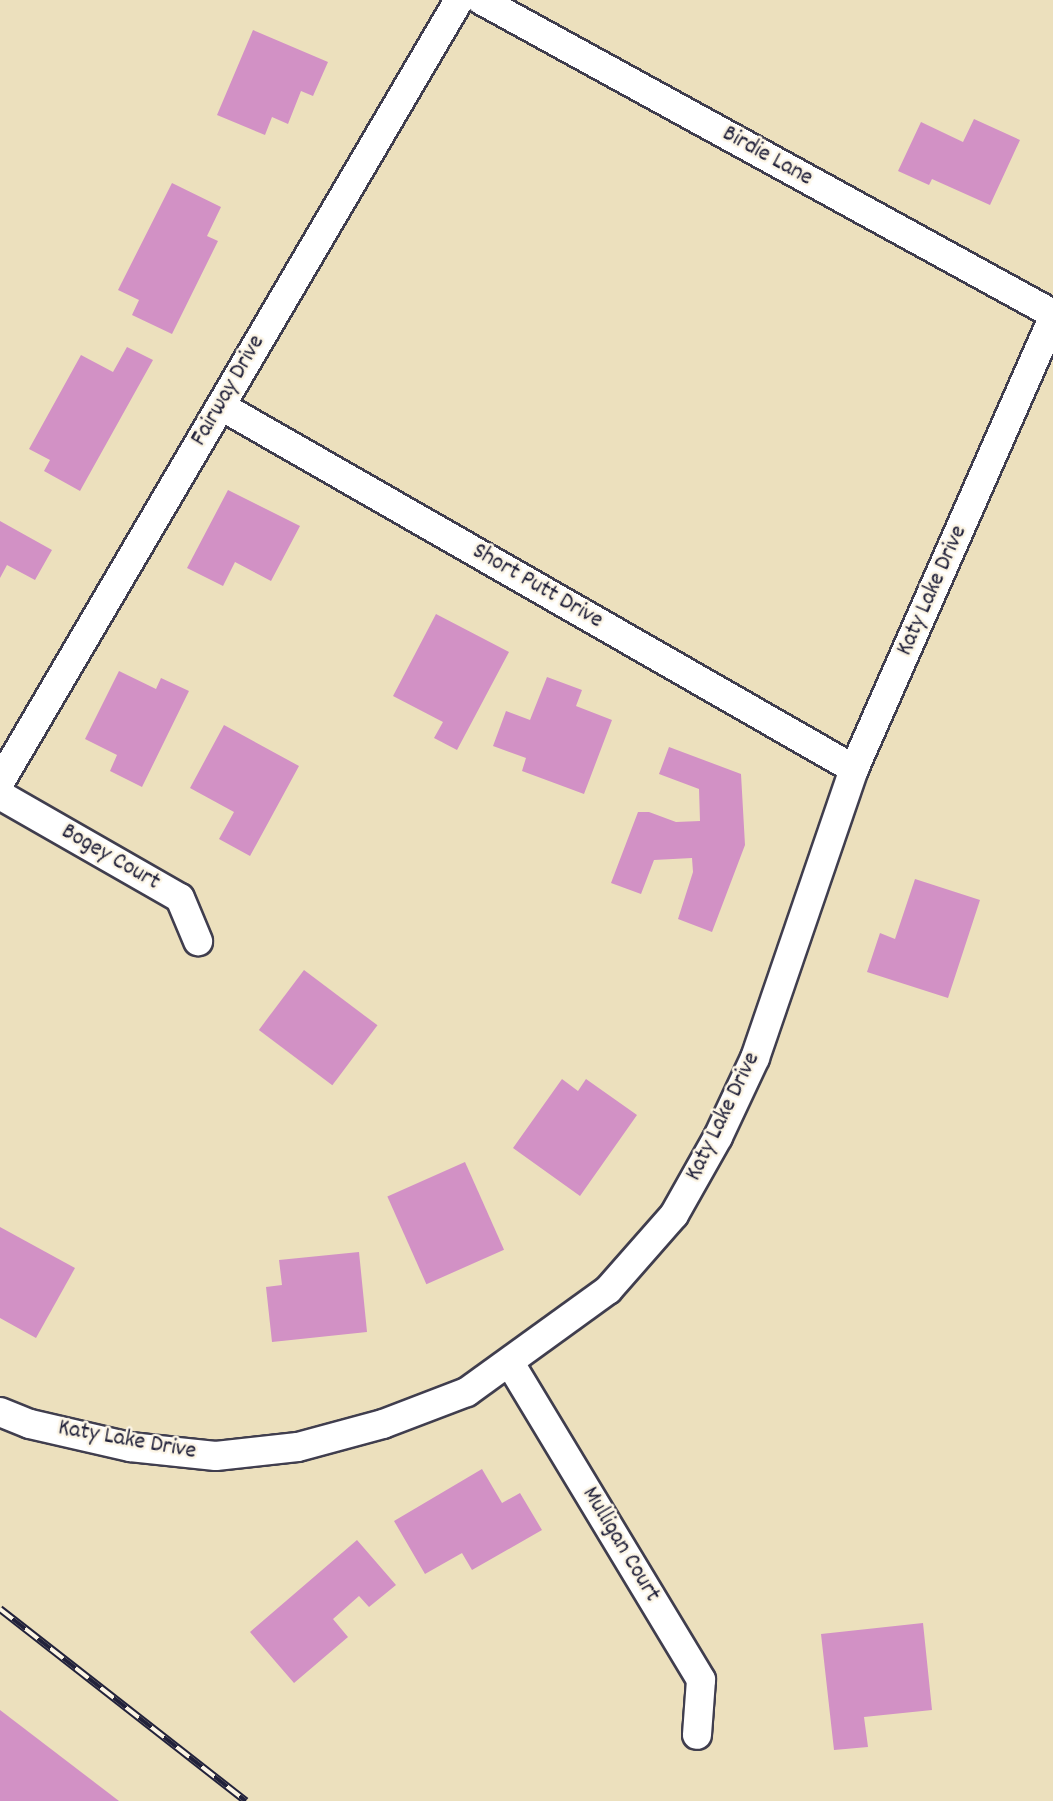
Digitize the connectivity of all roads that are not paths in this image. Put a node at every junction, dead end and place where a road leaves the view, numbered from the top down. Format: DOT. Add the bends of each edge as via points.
graph roads {
  1 [pos="459,0"];
  2 [pos="481,0"];
  3 [pos="1053,316"];
  4 [pos="221,406"];
  5 [pos="854,769"];
  6 [pos="0,782"];
  7 [pos="0,795"];
  8 [pos="198,941"];
  9 [pos="510,1363"];
  10 [pos="0,1412"];
  11 [pos="697,1735"];
  1 -- 4 [label="street, Fairway Drive"];
  2 -- 3 [label="street, Birdie Lane"];
  3 -- 5 [label="street, Katy Lake Drive"];
  4 -- 5 [label="street, Short Putt Drive"];
  4 -- 6 [label="street, Fairway Drive"];
  5 -- 9 [label="street, Katy Lake Drive" via="755,1058 674,1215 608,1290"];
  7 -- 8 [label="street, Bogey Court" via="180,898"];
  9 -- 10 [label="street, Katy Lake Drive" via="467,1392 383,1424 299,1447 216,1456 130,1447 30,1424"];
  9 -- 11 [label="street, Mulligan Court" via="701,1680"];
}
